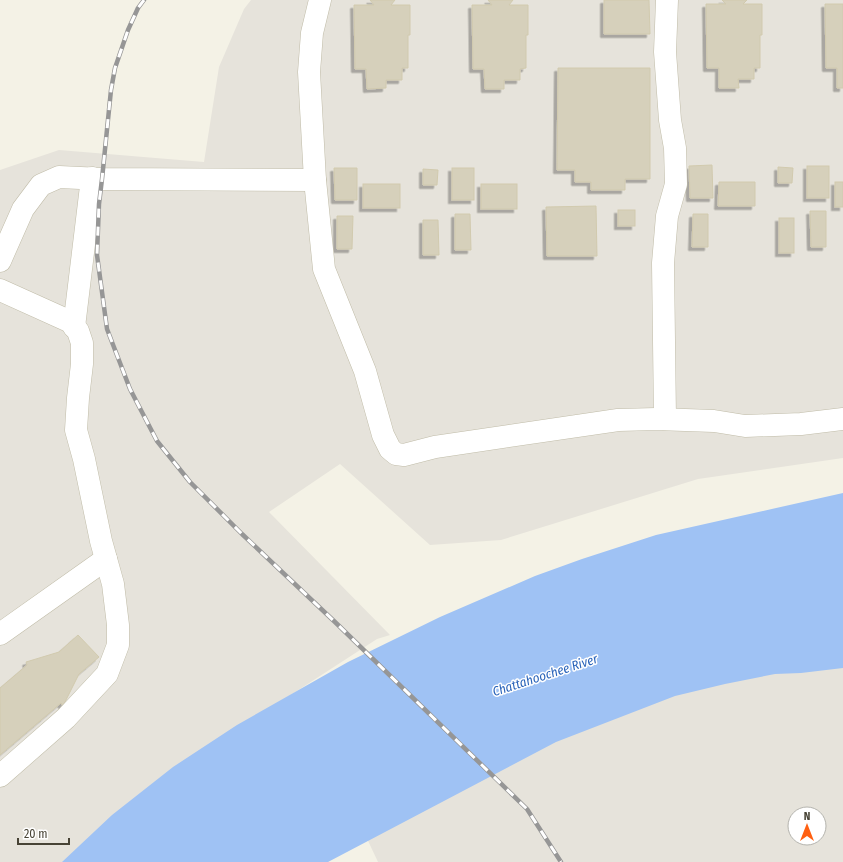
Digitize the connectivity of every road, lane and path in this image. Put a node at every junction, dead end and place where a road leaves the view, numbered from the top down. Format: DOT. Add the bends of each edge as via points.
graph roads {
  1 [pos="320,0"];
  2 [pos="667,0"];
  3 [pos="92,178"];
  4 [pos="315,180"];
  5 [pos="0,261"];
  6 [pos="0,290"];
  7 [pos="74,327"];
  8 [pos="665,419"];
  9 [pos="843,419"];
  10 [pos="106,559"];
  11 [pos="0,634"];
  12 [pos="0,776"];
  1 -- 4 [label="lane" via="312,33 309,72"];
  2 -- 8 [label="lane" via="666,52 676,184 667,216 663,263"];
  3 -- 4 [label="lane"];
  3 -- 5 [label="lane" via="59,178 41,185 23,209"];
  3 -- 7 [label="lane"];
  4 -- 8 [label="lane" via="324,269 364,371 383,435 390,449 396,454 404,455 435,447 618,420"];
  6 -- 7 [label="lane" via="71,322"];
  7 -- 10 [label="lane" via="82,343 76,430"];
  8 -- 9 [label="lane" via="714,421 745,426"];
  10 -- 11 [label="lane"];
  10 -- 12 [label="lane" via="113,584 118,625 118,645 107,674 66,718"];
}
